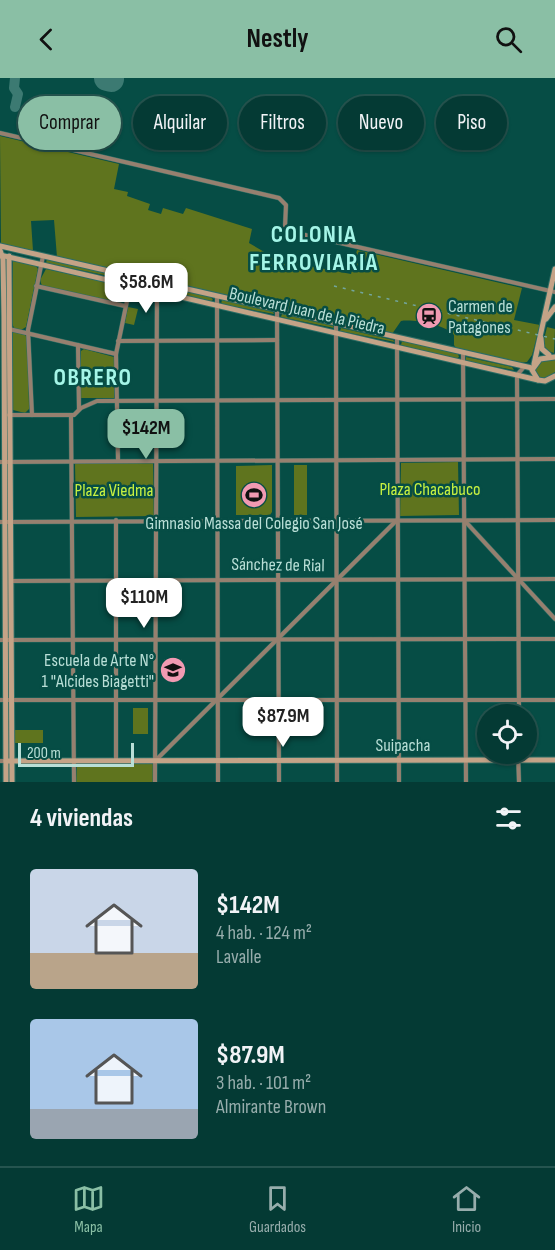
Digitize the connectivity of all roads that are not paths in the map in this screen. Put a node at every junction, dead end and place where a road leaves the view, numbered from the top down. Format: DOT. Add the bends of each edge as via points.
graph roads {
  1 [pos="0,133"];
  2 [pos="9,248"];
  3 [pos="1,252"];
  4 [pos="43,256"];
  5 [pos="9,257"];
  6 [pos="42,265"];
  7 [pos="555,269"];
  8 [pos="132,277"];
  9 [pos="157,283"];
  10 [pos="130,285"];
  11 [pos="36,286"];
  12 [pos="156,291"];
  13 [pos="553,291"];
  14 [pos="217,296"];
  15 [pos="217,305"];
  16 [pos="125,306"];
  17 [pos="546,306"];
  18 [pos="555,307"];
  19 [pos="277,310"];
  20 [pos="4,317"];
  21 [pos="277,319"];
  22 [pos="545,320"];
  23 [pos="336,324"];
  24 [pos="6,329"];
  25 [pos="28,333"];
  26 [pos="336,333"];
  27 [pos="541,336"];
  28 [pos="397,338"];
  29 [pos="218,340"];
  30 [pos="277,340"];
  31 [pos="118,341"];
  32 [pos="157,341"];
  33 [pos="78,345"];
  34 [pos="397,347"];
  35 [pos="462,353"];
  36 [pos="116,354"];
  37 [pos="554,357"];
  38 [pos="463,363"];
  39 [pos="533,366"];
  40 [pos="524,367"];
  41 [pos="517,375"];
  42 [pos="555,376"];
  43 [pos="538,380"];
  44 [pos="518,399"];
  45 [pos="555,399"];
  46 [pos="157,400"];
  47 [pos="217,400"];
  48 [pos="277,400"];
  49 [pos="337,400"];
  50 [pos="398,400"];
  51 [pos="462,400"];
  52 [pos="117,401"];
  53 [pos="5,402"];
  54 [pos="79,410"];
  55 [pos="7,415"];
  56 [pos="32,415"];
  57 [pos="71,416"];
  58 [pos="463,459"];
  59 [pos="555,459"];
  60 [pos="71,460"];
  61 [pos="118,460"];
  62 [pos="157,460"];
  63 [pos="217,460"];
  64 [pos="277,460"];
  65 [pos="338,460"];
  66 [pos="398,460"];
  67 [pos="518,460"];
  68 [pos="5,462"];
  69 [pos="157,519"];
  70 [pos="217,519"];
  71 [pos="277,519"];
  72 [pos="71,520"];
  73 [pos="116,520"];
  74 [pos="337,520"];
  75 [pos="398,520"];
  76 [pos="464,520"];
  77 [pos="518,520"];
  78 [pos="555,520"];
  79 [pos="5,521"];
  80 [pos="217,579"];
  81 [pos="519,579"];
  82 [pos="555,579"];
  83 [pos="72,580"];
  84 [pos="116,580"];
  85 [pos="157,580"];
  86 [pos="337,580"];
  87 [pos="465,580"];
  88 [pos="5,581"];
  89 [pos="276,581"];
  90 [pos="398,581"];
  91 [pos="555,619"];
  92 [pos="277,639"];
  93 [pos="337,639"];
  94 [pos="398,639"];
  95 [pos="466,639"];
  96 [pos="520,639"];
  97 [pos="555,639"];
  98 [pos="5,640"];
  99 [pos="74,640"];
  100 [pos="116,640"];
  101 [pos="156,640"];
  102 [pos="216,640"];
  103 [pos="466,699"];
  104 [pos="519,699"];
  105 [pos="74,700"];
  106 [pos="117,700"];
  107 [pos="157,700"];
  108 [pos="217,700"];
  109 [pos="279,700"];
  110 [pos="337,700"];
  111 [pos="399,700"];
  112 [pos="555,700"];
  113 [pos="6,701"];
  114 [pos="519,704"];
  115 [pos="477,758"];
  116 [pos="537,758"];
  117 [pos="466,759"];
  118 [pos="74,760"];
  119 [pos="116,760"];
  120 [pos="156,760"];
  121 [pos="218,760"];
  122 [pos="279,760"];
  123 [pos="337,760"];
  124 [pos="399,760"];
  125 [pos="555,760"];
  126 [pos="6,761"];
  127 [pos="518,764"];
  128 [pos="6,782"];
  129 [pos="12,782"];
  130 [pos="74,782"];
  131 [pos="155,782"];
  132 [pos="218,782"];
  133 [pos="279,782"];
  134 [pos="337,782"];
  135 [pos="399,782"];
  136 [pos="466,782"];
  137 [pos="519,782"];
  1 -- 13 [label="street" via="279,198 286,205 285,227 292,232"];
  2 -- 3 [label="main road, Boulevard Juan de la Piedra"];
  2 -- 4 [label="main road, Boulevard Juan de la Piedra"];
  2 -- 5 [label="main road"];
  3 -- 5 [label="main road, Boulevard Juan de la Piedra"];
  3 -- 20 [label="main road"];
  4 -- 6 [label="street"];
  4 -- 8 [label="main road, Boulevard Juan de la Piedra"];
  5 -- 6 [label="main road, Boulevard Juan de la Piedra"];
  5 -- 20 [label="main road"];
  6 -- 10 [label="main road, Boulevard Juan de la Piedra"];
  6 -- 11 [label="street"];
  7 -- 13 [label="main road"];
  8 -- 9 [label="main road, Boulevard Juan de la Piedra"];
  8 -- 10 [label="street"];
  9 -- 12 [label="street"];
  9 -- 14 [label="main road, Boulevard Juan de la Piedra"];
  10 -- 12 [label="main road, Boulevard Juan de la Piedra"];
  10 -- 16 [label="street"];
  11 -- 16 [label="street"];
  11 -- 25 [label="street"];
  12 -- 15 [label="main road, Boulevard Juan de la Piedra"];
  12 -- 32 [label="street"];
  13 -- 17 [label="main road"];
  14 -- 15 [label="street"];
  14 -- 19 [label="main road, Boulevard Juan de la Piedra"];
  15 -- 21 [label="main road, Boulevard Juan de la Piedra"];
  15 -- 29 [label="street"];
  16 -- 31 [label="street"];
  17 -- 18 [label="street"];
  17 -- 22 [label="main road"];
  18 -- 22 [label="main road"];
  19 -- 21 [label="street"];
  19 -- 23 [label="main road, Boulevard Juan de la Piedra"];
  20 -- 24 [label="main road"];
  21 -- 26 [label="main road, Boulevard Juan de la Piedra"];
  21 -- 30 [label="street"];
  22 -- 27 [label="main road"];
  23 -- 26 [label="street"];
  23 -- 28 [label="main road, Boulevard Juan de la Piedra"];
  24 -- 25 [label="street"];
  24 -- 53 [label="main road"];
  25 -- 33 [label="street"];
  25 -- 56 [label="street"];
  26 -- 34 [label="main road, Boulevard Juan de la Piedra"];
  26 -- 49 [label="street"];
  27 -- 37 [label="main road" via="542,349"];
  27 -- 39 [label="main road"];
  28 -- 34 [label="street"];
  28 -- 35 [label="main road, Boulevard Juan de la Piedra"];
  29 -- 30 [label="street"];
  29 -- 32 [label="street"];
  29 -- 47 [label="street"];
  30 -- 48 [label="street"];
  31 -- 32 [label="street"];
  31 -- 36 [label="street"];
  32 -- 46 [label="street"];
  33 -- 36 [label="street"];
  33 -- 54 [label="street"];
  34 -- 38 [label="main road, Boulevard Juan de la Piedra"];
  34 -- 50 [label="street"];
  35 -- 38 [label="street"];
  35 -- 40 [label="main road, Boulevard Juan de la Piedra"];
  36 -- 52 [label="street"];
  37 -- 39 [label="main road" via="540,359"];
  38 -- 41 [label="main road, Boulevard Juan de la Piedra"];
  38 -- 51 [label="street"];
  39 -- 40 [label="main road, Boulevard Juan de la Piedra"];
  39 -- 43 [label="main road" via="532,373"];
  40 -- 41 [label="street"];
  41 -- 43 [label="main road, Boulevard Juan de la Piedra"];
  41 -- 44 [label="street"];
  42 -- 43 [label="main road, Boulevard Juan de la Piedra"];
  44 -- 45 [label="street"];
  44 -- 51 [label="street"];
  44 -- 67 [label="street"];
  46 -- 47 [label="street"];
  46 -- 52 [label="street"];
  46 -- 62 [label="street"];
  47 -- 48 [label="street"];
  47 -- 63 [label="street"];
  48 -- 49 [label="street"];
  48 -- 64 [label="street"];
  49 -- 50 [label="street"];
  49 -- 65 [label="street"];
  50 -- 51 [label="street"];
  50 -- 66 [label="street"];
  51 -- 58 [label="street"];
  52 -- 54 [label="street" via="94,402"];
  52 -- 61 [label="street"];
  53 -- 55 [label="main road"];
  54 -- 57 [label="street"];
  55 -- 56 [label="street"];
  55 -- 68 [label="main road"];
  56 -- 57 [label="street"];
  57 -- 60 [label="street"];
  58 -- 66 [label="street"];
  58 -- 67 [label="street"];
  58 -- 76 [label="street"];
  59 -- 67 [label="street"];
  60 -- 61 [label="street"];
  60 -- 68 [label="street"];
  60 -- 72 [label="street"];
  61 -- 62 [label="street"];
  62 -- 63 [label="street"];
  62 -- 69 [label="street"];
  63 -- 64 [label="street"];
  63 -- 70 [label="street"];
  64 -- 65 [label="street"];
  64 -- 71 [label="street"];
  65 -- 66 [label="street"];
  65 -- 74 [label="street"];
  66 -- 75 [label="street"];
  67 -- 77 [label="street"];
  68 -- 79 [label="main road"];
  69 -- 70 [label="street"];
  69 -- 73 [label="street"];
  69 -- 85 [label="street"];
  70 -- 71 [label="street"];
  70 -- 80 [label="street"];
  71 -- 74 [label="street"];
  71 -- 89 [label="street"];
  72 -- 73 [label="street"];
  72 -- 79 [label="street"];
  72 -- 83 [label="street"];
  73 -- 84 [label="street"];
  74 -- 75 [label="street"];
  74 -- 86 [label="street"];
  75 -- 76 [label="street"];
  75 -- 86 [label="street"];
  75 -- 90 [label="street"];
  76 -- 77 [label="street"];
  76 -- 81 [label="street"];
  76 -- 87 [label="street"];
  77 -- 78 [label="street"];
  77 -- 81 [label="street"];
  79 -- 88 [label="main road"];
  80 -- 85 [label="street, Sánchez de Rial"];
  80 -- 89 [label="street, Sánchez de Rial"];
  80 -- 102 [label="street"];
  81 -- 82 [label="street, Sánchez de Rial"];
  81 -- 87 [label="street, Sánchez de Rial"];
  81 -- 91 [label="street"];
  81 -- 96 [label="street"];
  83 -- 84 [label="street, Sánchez de Rial"];
  83 -- 88 [label="street, Sánchez de Rial"];
  83 -- 99 [label="street"];
  84 -- 85 [label="street, Sánchez de Rial"];
  84 -- 100 [label="street"];
  85 -- 101 [label="street"];
  86 -- 89 [label="street, Sánchez de Rial"];
  86 -- 90 [label="street, Sánchez de Rial"];
  86 -- 92 [label="street"];
  86 -- 93 [label="street"];
  87 -- 90 [label="street, Sánchez de Rial"];
  87 -- 95 [label="street"];
  88 -- 98 [label="main road"];
  89 -- 92 [label="street"];
  90 -- 94 [label="street"];
  92 -- 93 [label="street"];
  92 -- 102 [label="street"];
  92 -- 108 [label="street"];
  92 -- 109 [label="street"];
  93 -- 94 [label="street"];
  93 -- 110 [label="street"];
  94 -- 95 [label="street"];
  94 -- 111 [label="street"];
  95 -- 96 [label="street"];
  95 -- 103 [label="street"];
  96 -- 97 [label="street"];
  96 -- 104 [label="street"];
  98 -- 99 [label="street"];
  98 -- 113 [label="main road"];
  99 -- 100 [label="street"];
  99 -- 105 [label="street"];
  100 -- 101 [label="street"];
  100 -- 106 [label="street"];
  101 -- 102 [label="street"];
  101 -- 107 [label="street"];
  102 -- 108 [label="street"];
  103 -- 104 [label="street"];
  103 -- 111 [label="street"];
  103 -- 117 [label="street"];
  104 -- 112 [label="street"];
  104 -- 114 [label="street"];
  105 -- 106 [label="street"];
  105 -- 113 [label="street"];
  105 -- 118 [label="street"];
  106 -- 107 [label="street"];
  106 -- 119 [label="street"];
  107 -- 108 [label="street"];
  107 -- 120 [label="street"];
  108 -- 109 [label="street"];
  108 -- 120 [label="street"];
  108 -- 121 [label="street"];
  109 -- 110 [label="street"];
  109 -- 122 [label="street"];
  110 -- 111 [label="street"];
  110 -- 123 [label="street"];
  111 -- 124 [label="street"];
  113 -- 126 [label="main road"];
  115 -- 117 [label="main road, Suipacha"];
  116 -- 125 [label="main road, Suipacha"];
  117 -- 124 [label="main road, Suipacha"];
  117 -- 136 [label="street"];
  118 -- 119 [label="main road, Suipacha"];
  118 -- 126 [label="main road, Suipacha"];
  118 -- 130 [label="street"];
  119 -- 120 [label="main road, Suipacha"];
  120 -- 121 [label="main road, Suipacha"];
  120 -- 131 [label="street"];
  121 -- 122 [label="main road, Suipacha"];
  121 -- 132 [label="street"];
  122 -- 123 [label="main road, Suipacha"];
  122 -- 133 [label="street"];
  123 -- 124 [label="main road, Suipacha"];
  123 -- 134 [label="street"];
  124 -- 135 [label="street"];
  126 -- 128 [label="main road"];
  126 -- 129 [label="main road"];
  127 -- 137 [label="street"];
}
